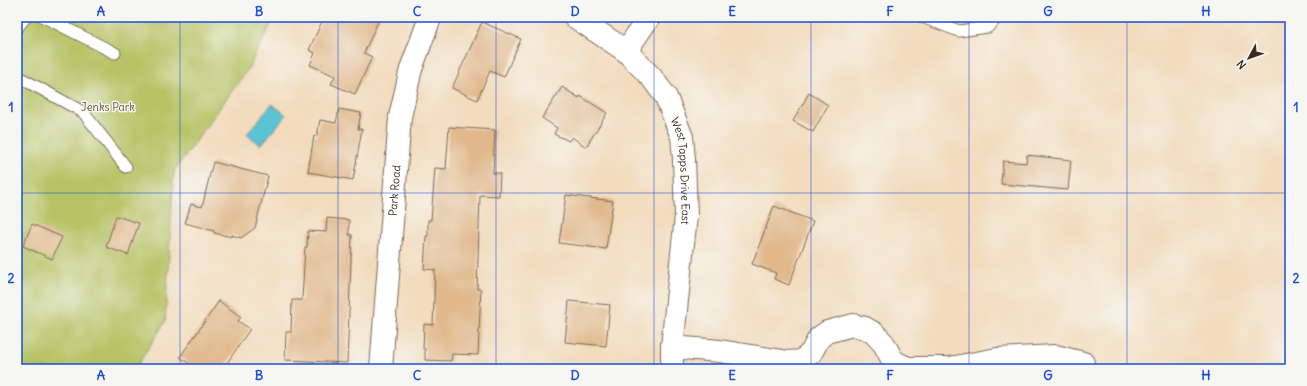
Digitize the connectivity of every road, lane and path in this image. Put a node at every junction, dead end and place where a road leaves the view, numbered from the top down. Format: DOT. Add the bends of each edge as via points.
graph roads {
  1 [pos="26,17"];
  2 [pos="44,17"];
  3 [pos="432,17"];
  4 [pos="575,17"];
  5 [pos="649,17"];
  6 [pos="922,17"];
  7 [pos="998,17"];
  8 [pos="17,28"];
  9 [pos="626,51"];
  10 [pos="114,53"];
  11 [pos="17,76"];
  12 [pos="126,167"];
  13 [pos="672,347"];
  14 [pos="1083,363"];
  15 [pos="381,369"];
  16 [pos="672,369"];
  1 -- 8 [label="lane"];
  2 -- 10 [label="lane"];
  3 -- 15 [label="street, Park Road" via="411,69 400,117"];
  4 -- 9 [label="street, West Tapps Drive East"];
  5 -- 9 [label="street"];
  6 -- 7 [label="lane" via="959,30 988,27"];
  9 -- 13 [label="street, West Tapps Drive East" via="666,97 682,137 686,216"];
  11 -- 12 [label="lane" via="83,112"];
  13 -- 14 [label="street" via="720,351 789,362 801,361 811,353 819,338 827,332 853,325 874,333 892,359 908,368 950,368 997,359 1055,356"];
  13 -- 16 [label="street, West Tapps Drive East"];
}
